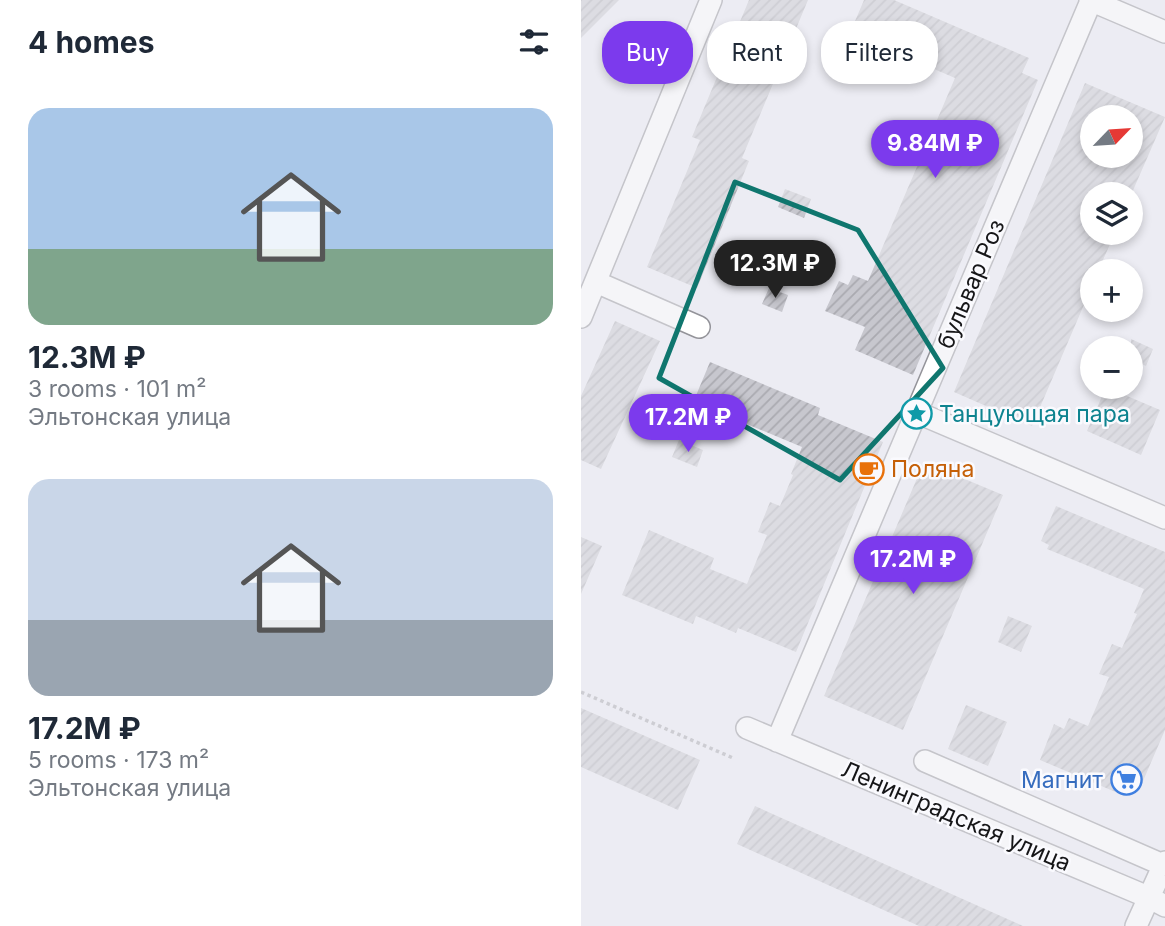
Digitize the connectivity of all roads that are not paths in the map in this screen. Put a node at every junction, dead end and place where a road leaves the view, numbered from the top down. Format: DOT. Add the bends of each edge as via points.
graph roads {
  1 [pos="711,0"];
  2 [pos="1091,0"];
  3 [pos="1165,32"];
  4 [pos="596,282"];
  5 [pos="581,317"];
  6 [pos="699,327"];
  7 [pos="916,412"];
  8 [pos="1165,518"];
  9 [pos="747,728"];
  10 [pos="777,741"];
  11 [pos="925,761"];
  12 [pos="1164,864"];
  13 [pos="1157,901"];
  14 [pos="1136,926"];
  1 -- 4 [label="street"];
  2 -- 3 [label="street"];
  2 -- 7 [label="street, бульвар Роз"];
  4 -- 5 [label="street"];
  4 -- 6 [label="street"];
  7 -- 8 [label="street"];
  7 -- 10 [label="street, бульвар Роз"];
  9 -- 10 [label="street, Ленинградская улица"];
  10 -- 13 [label="street, Ленинградская улица"];
  11 -- 12 [label="street"];
  12 -- 13 [label="street"];
  13 -- 14 [label="street"];
}
